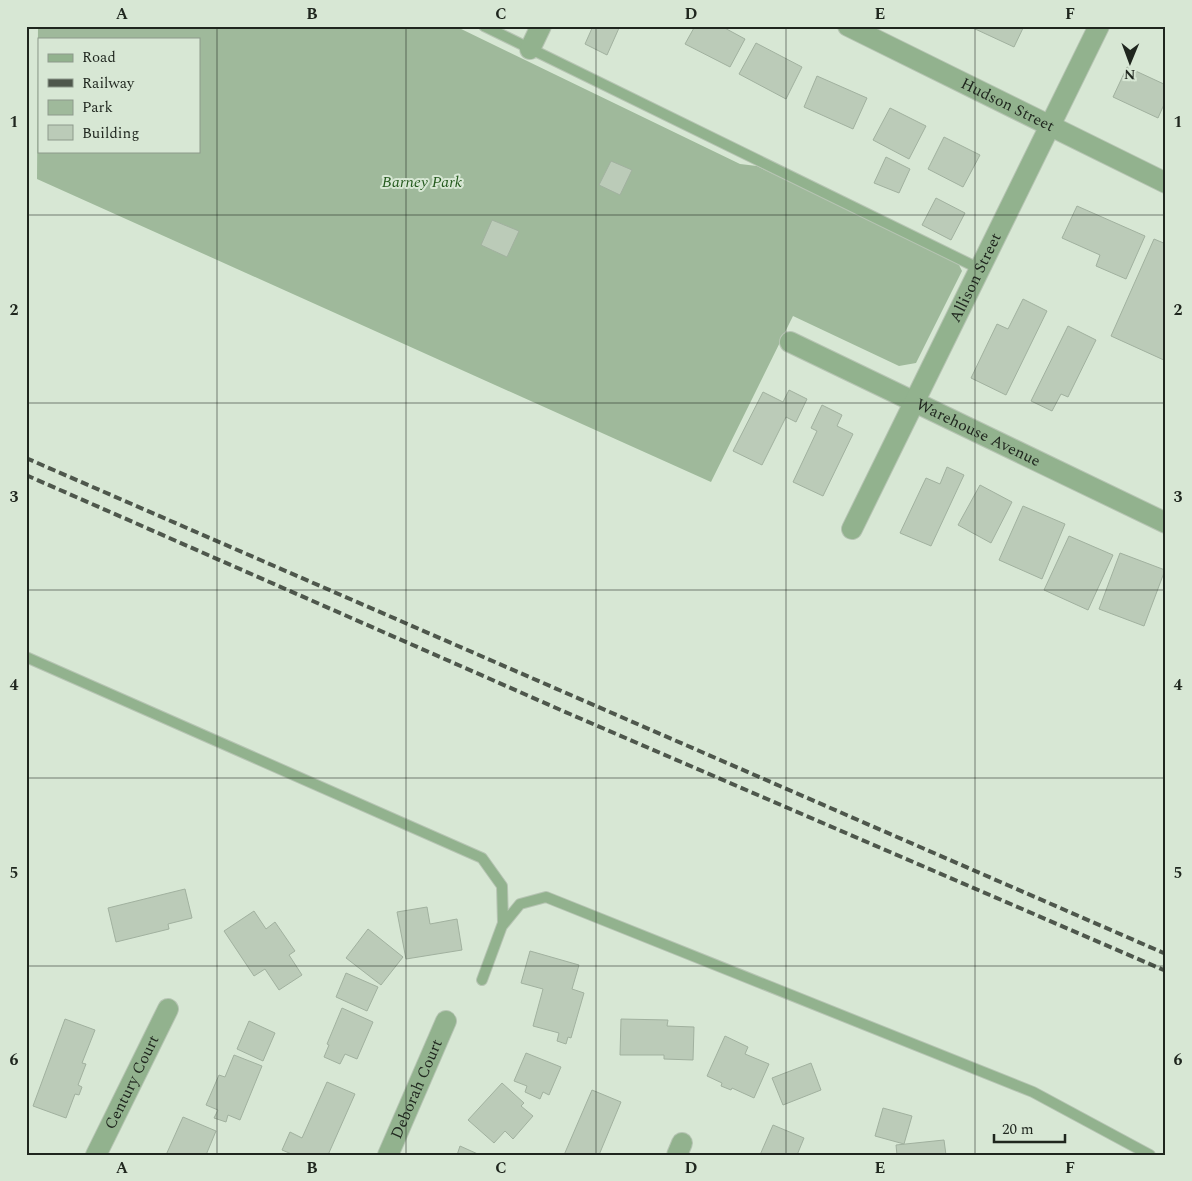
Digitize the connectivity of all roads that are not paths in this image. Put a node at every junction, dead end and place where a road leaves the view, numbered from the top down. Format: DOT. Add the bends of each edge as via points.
graph roads {
  1 [pos="484,26"];
  2 [pos="541,26"];
  3 [pos="848,26"];
  4 [pos="1099,26"];
  5 [pos="530,49"];
  6 [pos="1050,126"];
  7 [pos="1166,183"];
  8 [pos="980,269"];
  9 [pos="790,342"];
  10 [pos="915,402"];
  11 [pos="1166,523"];
  12 [pos="852,529"];
  13 [pos="26,657"];
  14 [pos="502,926"];
  15 [pos="482,980"];
  16 [pos="168,1009"];
  17 [pos="446,1021"];
  18 [pos="96,1155"];
  19 [pos="388,1155"];
  20 [pos="1150,1155"];
  1 -- 5 [label="lane"];
  2 -- 5 [label="street"];
  3 -- 6 [label="street, Hudson Street"];
  4 -- 6 [label="street, Allison Street"];
  5 -- 8 [label="lane"];
  6 -- 7 [label="street, Hudson Street"];
  6 -- 8 [label="street, Allison Street"];
  8 -- 10 [label="street, Allison Street"];
  9 -- 10 [label="street, Warehouse Avenue"];
  10 -- 11 [label="street, Warehouse Avenue"];
  10 -- 12 [label="street, Allison Street"];
  13 -- 14 [label="lane" via="482,858 502,886"];
  14 -- 15 [label="lane"];
  14 -- 20 [label="lane" via="520,904 546,897 1033,1092"];
  16 -- 18 [label="street, Century Court"];
  17 -- 19 [label="street, Deborah Court"];
}
